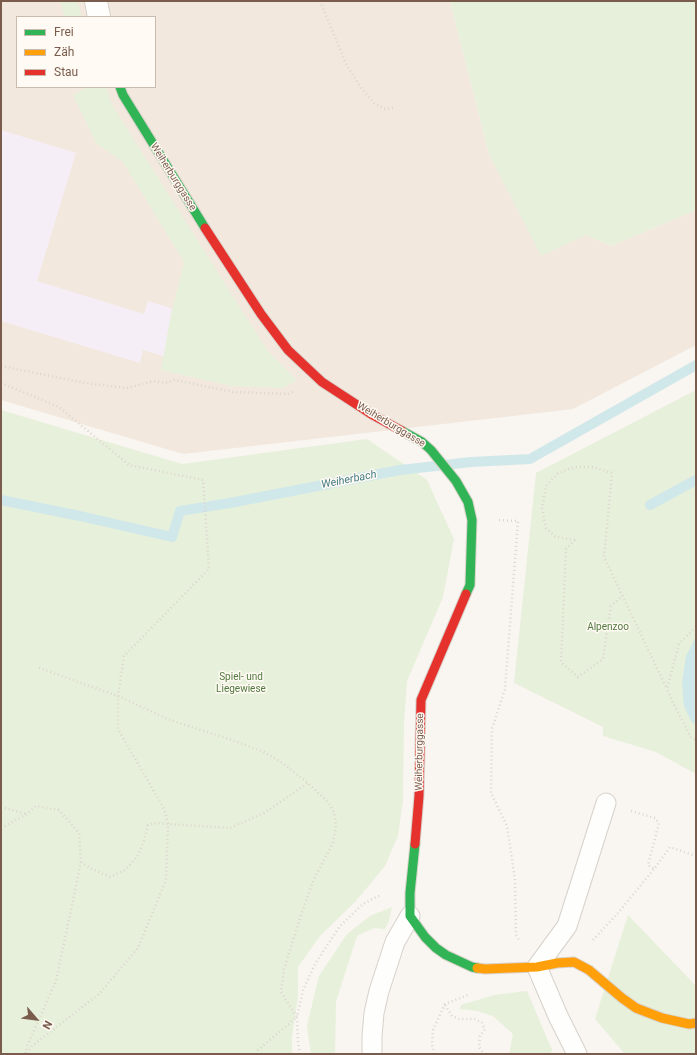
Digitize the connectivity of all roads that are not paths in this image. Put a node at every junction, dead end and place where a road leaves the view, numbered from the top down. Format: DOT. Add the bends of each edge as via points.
graph roads {
  1 [pos="96,1"];
  2 [pos="99,16"];
  3 [pos="120,88"];
  4 [pos="606,803"];
  5 [pos="410,916"];
  6 [pos="537,968"];
  7 [pos="696,1023"];
  8 [pos="372,1054"];
  9 [pos="577,1054"];
  1 -- 2 [label="street"];
  3 -- 5 [label="street, Weiherburggasse" via="191,206 261,314 288,350 322,382 371,414 422,442 456,481 468,502 472,520 470,585 421,700 420,796"];
  4 -- 6 [label="lane" via="567,926"];
  5 -- 6 [label="street" via="425,937 446,955 472,967"];
  5 -- 8 [label="lane, Weiherburggasse" via="396,942 379,991 374,1013"];
  6 -- 7 [label="street" via="574,962 589,970 636,1008 662,1018 689,1024"];
  6 -- 9 [label="lane"];
}
